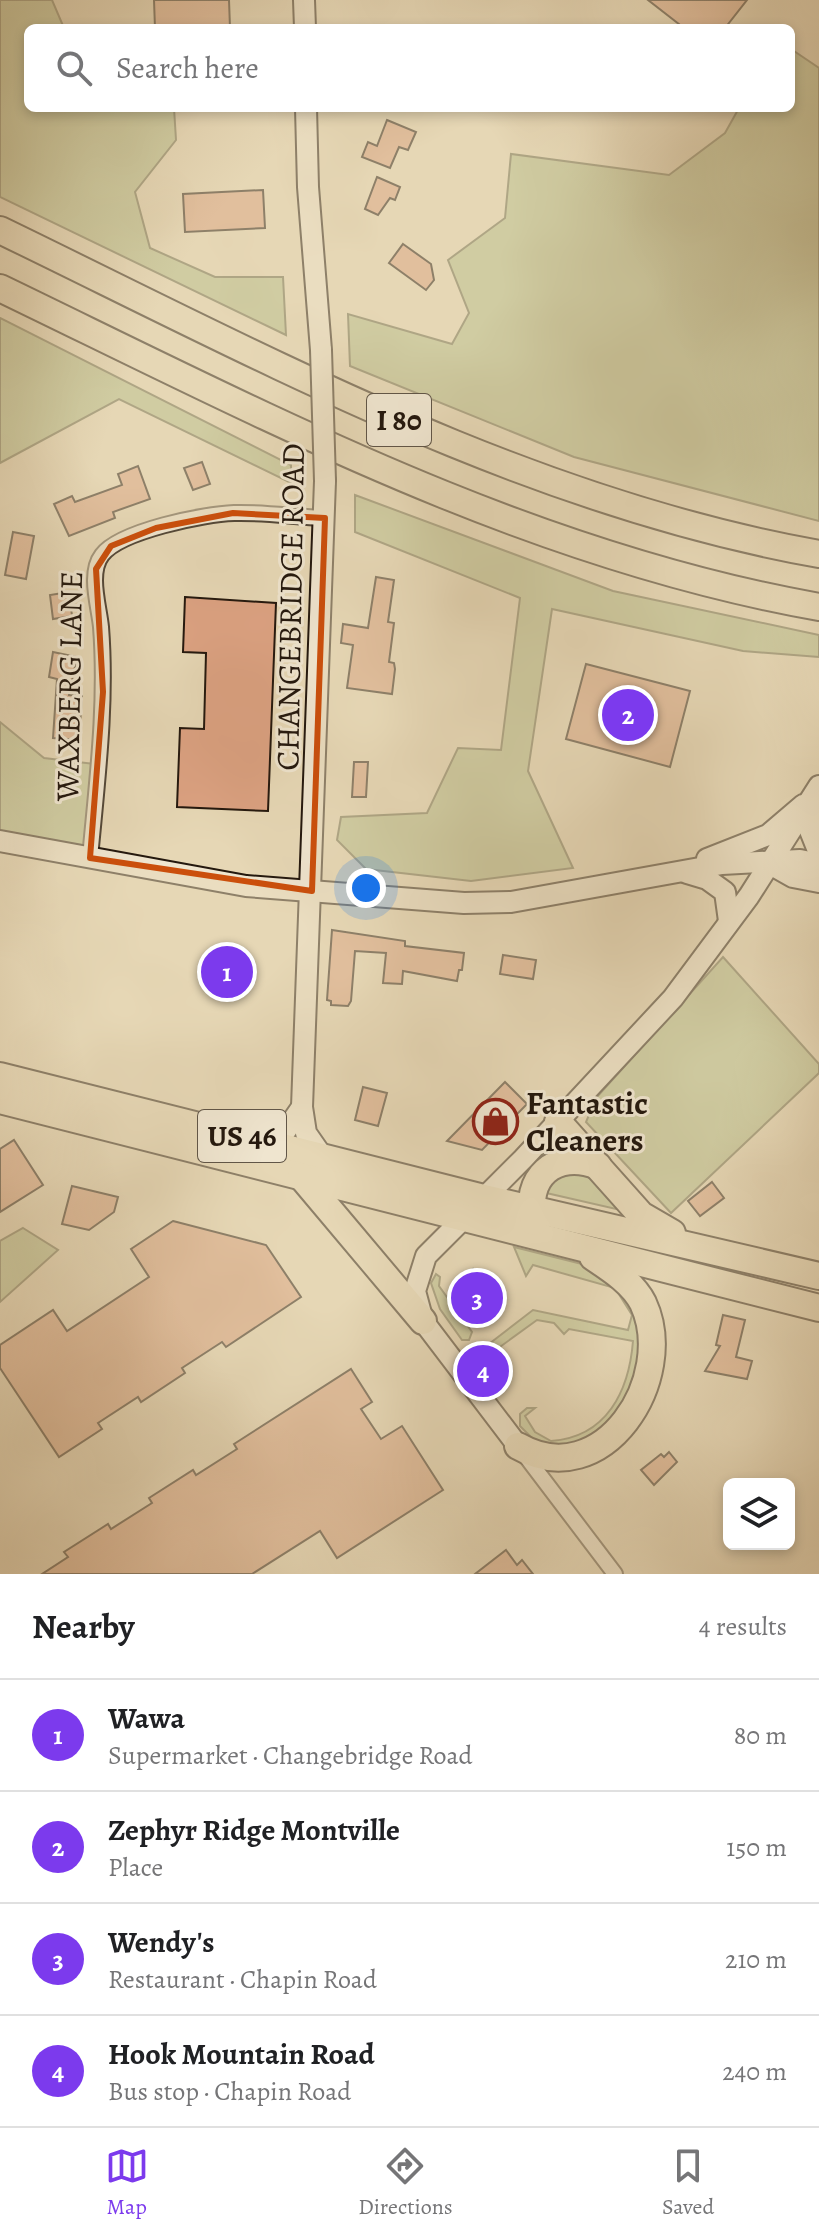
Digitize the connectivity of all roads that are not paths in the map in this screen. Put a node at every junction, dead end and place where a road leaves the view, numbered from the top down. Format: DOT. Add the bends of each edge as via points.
graph roads {
  1 [pos="304,0"];
  2 [pos="305,24"];
  3 [pos="306,112"];
  4 [pos="0,230"];
  5 [pos="0,288"];
  6 [pos="325,518"];
  7 [pos="819,554"];
  8 [pos="819,607"];
  9 [pos="814,793"];
  10 [pos="0,841"];
  11 [pos="819,853"];
  12 [pos="90,858"];
  13 [pos="770,864"];
  14 [pos="819,864"];
  15 [pos="675,870"];
  16 [pos="819,882"];
  17 [pos="312,891"];
  18 [pos="729,921"];
  19 [pos="0,1076"];
  20 [pos="0,1100"];
  21 [pos="302,1107"];
  22 [pos="558,1122"];
  23 [pos="264,1142"];
  24 [pos="322,1156"];
  25 [pos="598,1166"];
  26 [pos="301,1176"];
  27 [pos="484,1198"];
  28 [pos="531,1208"];
  29 [pos="464,1218"];
  30 [pos="538,1236"];
  31 [pos="703,1247"];
  32 [pos="581,1248"];
  33 [pos="819,1276"];
  34 [pos="819,1308"];
  35 [pos="423,1321"];
  36 [pos="518,1446"];
  37 [pos="615,1574"];
  1 -- 2 [label="main road"];
  3 -- 6 [label="main road, CHANGEBRIDGE ROAD, bridge"];
  4 -- 7 [label="highway, I 80" via="459,447 656,515"];
  5 -- 8 [label="highway, I 80" via="295,431 489,515 680,576"];
  6 -- 12 [label="street, WAXBERG LANE" via="233,513 204,517 130,537 111,546 99,560 102,735"];
  6 -- 17 [label="main road, CHANGEBRIDGE ROAD"];
  9 -- 11 [label="main road" via="809,828"];
  9 -- 13 [label="main road"];
  9 -- 15 [label="main road" via="768,835"];
  10 -- 12 [label="main road"];
  12 -- 17 [label="main road" via="232,884"];
  13 -- 14 [label="main road"];
  13 -- 15 [label="main road"];
  13 -- 16 [label="main road" via="793,877"];
  13 -- 18 [label="main road"];
  15 -- 17 [label="main road" via="511,902 417,901"];
  15 -- 18 [label="main road" via="718,884 725,892"];
  17 -- 21 [label="main road, CHANGEBRIDGE ROAD"];
  18 -- 22 [label="main road" via="673,998"];
  19 -- 23 [label="highway, US 46"];
  20 -- 26 [label="highway, US 46"];
  21 -- 23 [label="main road" via="284,1133"];
  21 -- 24 [label="main road, CHANGEBRIDGE ROAD" via="306,1133"];
  22 -- 25 [label="highway"];
  22 -- 27 [label="main road"];
  23 -- 24 [label="highway, US 46"];
  24 -- 27 [label="highway, US 46"];
  25 -- 28 [label="highway" via="570,1160 552,1164 538,1177"];
  25 -- 31 [label="highway" via="641,1215"];
  26 -- 29 [label="highway, US 46"];
  26 -- 35 [label="highway"];
  27 -- 28 [label="highway, US 46"];
  27 -- 29 [label="main road"];
  28 -- 30 [label="highway"];
  28 -- 31 [label="highway, US 46"];
  29 -- 30 [label="highway, US 46"];
  29 -- 35 [label="main road" via="420,1267 415,1291"];
  30 -- 32 [label="highway, US 46"];
  31 -- 33 [label="highway, US 46"];
  32 -- 34 [label="highway, US 46"];
  32 -- 36 [label="highway" via="628,1283 643,1304 651,1341 644,1386 627,1420 601,1447 556,1458"];
  35 -- 36 [label="main road"];
  36 -- 37 [label="street"];
}
